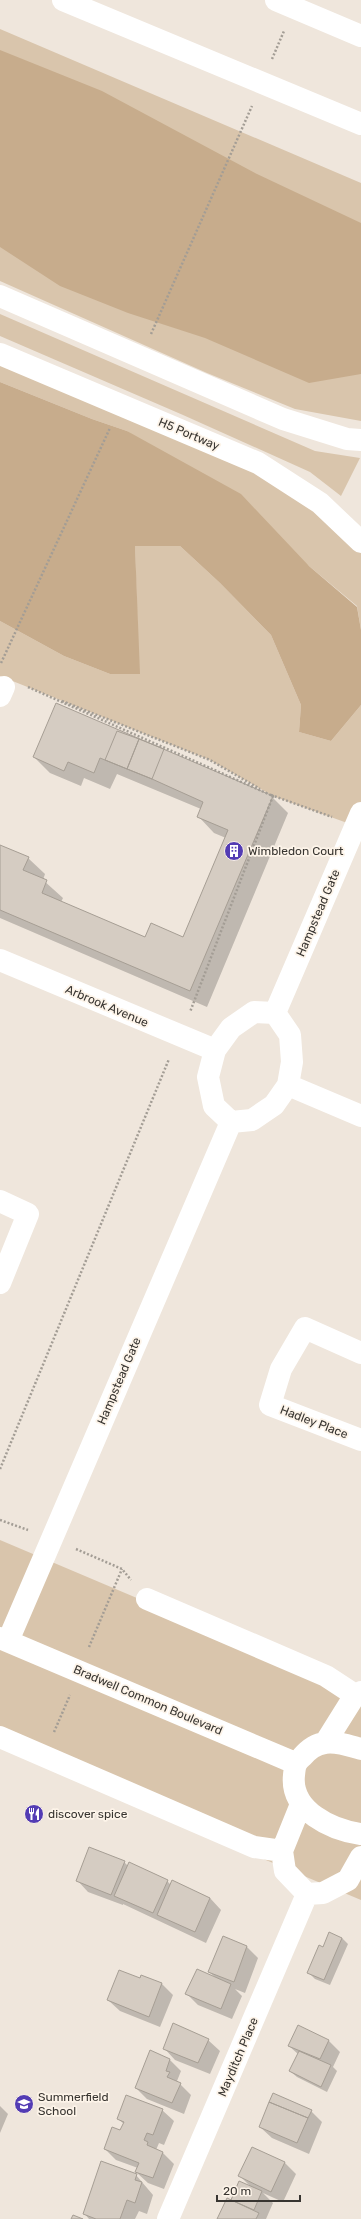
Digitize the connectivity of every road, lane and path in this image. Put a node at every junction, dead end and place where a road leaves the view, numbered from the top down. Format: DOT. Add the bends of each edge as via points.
graph roads {
  1 [pos="63,0"];
  2 [pos="285,4"];
  3 [pos="92,6"];
  4 [pos="361,36"];
  5 [pos="263,82"];
  6 [pos="361,124"];
  7 [pos="174,282"];
  8 [pos="0,296"];
  9 [pos="0,354"];
  10 [pos="361,440"];
  11 [pos="80,496"];
  12 [pos="361,542"];
  13 [pos="0,665"];
  14 [pos="12,688"];
  15 [pos="273,796"];
  16 [pos="358,819"];
  17 [pos="0,960"];
  18 [pos="275,1013"];
  19 [pos="179,1036"];
  20 [pos="215,1050"];
  21 [pos="288,1085"];
  22 [pos="361,1116"];
  23 [pos="231,1122"];
  24 [pos="0,1201"];
  25 [pos="0,1282"];
  26 [pos="361,1353"];
  27 [pos="361,1440"];
  28 [pos="0,1469"];
  29 [pos="0,1520"];
  30 [pos="52,1539"];
  31 [pos="147,1599"];
  32 [pos="4,1639"];
  33 [pos="358,1693"];
  34 [pos="0,1737"];
  35 [pos="325,1743"];
  36 [pos="361,1749"];
  37 [pos="295,1763"];
  38 [pos="301,1804"];
  39 [pos="361,1834"];
  40 [pos="282,1851"];
  41 [pos="361,1857"];
  42 [pos="355,1884"];
  43 [pos="307,1894"];
  44 [pos="168,2219"];
  1 -- 3 [label="street"];
  2 -- 4 [label="street"];
  2 -- 5 [label="path"];
  3 -- 5 [label="street"];
  5 -- 6 [label="street"];
  5 -- 7 [label="path"];
  8 -- 10 [label="street" via="283,419"];
  9 -- 12 [label="street, H5 Portway" via="258,463 320,503"];
  11 -- 13 [label="path"];
  14 -- 15 [label="path"];
  14 -- 15 [label="path" via="210,760"];
  15 -- 16 [label="path"];
  15 -- 19 [label="path"];
  16 -- 18 [label="street, Hampstead Gate"];
  17 -- 19 [label="street, Arbrook Avenue"];
  18 -- 20 [label="street" via="254,1012 231,1028"];
  18 -- 21 [label="street" via="290,1035 292,1062"];
  19 -- 20 [label="street, Arbrook Avenue"];
  19 -- 28 [label="path"];
  20 -- 23 [label="street" via="208,1077 214,1106"];
  21 -- 22 [label="street"];
  21 -- 23 [label="street" via="274,1105 252,1120"];
  23 -- 30 [label="street, Hampstead Gate"];
  24 -- 25 [label="street" via="28,1214"];
  26 -- 27 [label="street, Hadley Place" via="305,1328 281,1369 270,1405"];
  29 -- 30 [label="path"];
  30 -- 31 [label="path" via="122,1569"];
  30 -- 32 [label="street, Hampstead Gate"];
  31 -- 33 [label="street" via="326,1676"];
  32 -- 37 [label="street, Bradwell Common Boulevard"];
  33 -- 35 [label="street"];
  34 -- 40 [label="street" via="254,1847"];
  35 -- 36 [label="street" via="344,1744"];
  35 -- 37 [label="street" via="311,1747"];
  37 -- 38 [label="street" via="293,1783"];
  38 -- 39 [label="street" via="321,1822 346,1832"];
  38 -- 40 [label="street"];
  40 -- 43 [label="street" via="285,1871"];
  41 -- 42 [label="street"];
  42 -- 43 [label="street" via="323,1893"];
  43 -- 44 [label="street, Mayditch Place"];
}
